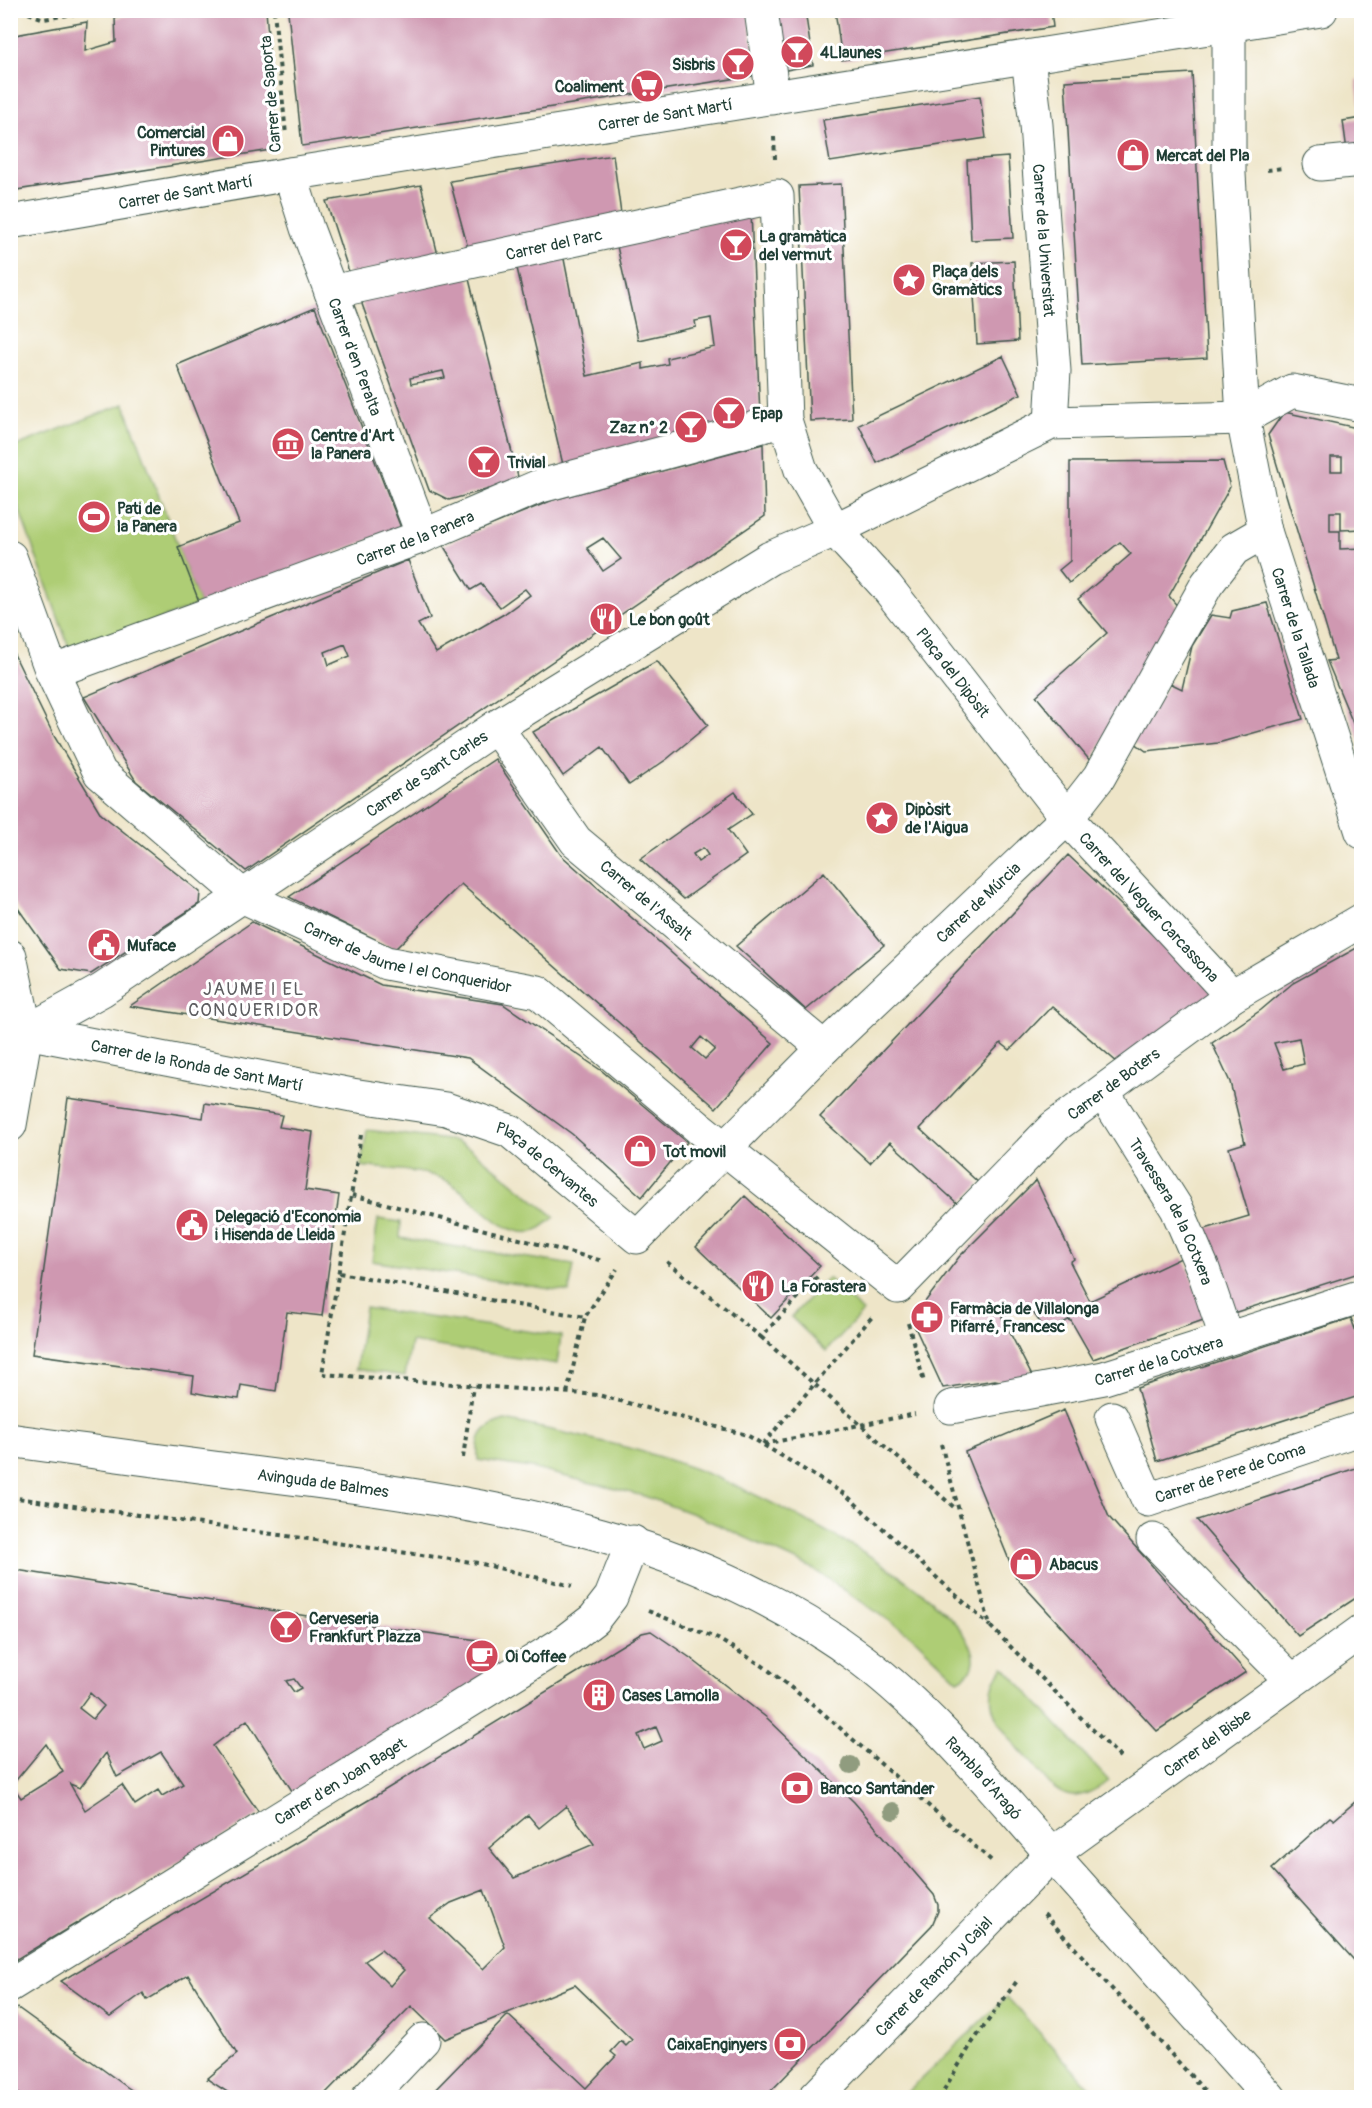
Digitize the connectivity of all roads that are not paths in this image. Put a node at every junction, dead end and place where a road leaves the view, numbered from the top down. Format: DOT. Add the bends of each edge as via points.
graph roads {
  1 [pos="760,10"];
  2 [pos="1321,10"];
  3 [pos="1229,27"];
  4 [pos="1028,58"];
  5 [pos="772,98"];
  6 [pos="1362,160"];
  7 [pos="1320,164"];
  8 [pos="290,174"];
  9 [pos="10,222"];
  10 [pos="331,292"];
  11 [pos="1362,405"];
  12 [pos="1243,418"];
  13 [pos="785,420"];
  14 [pos="1051,423"];
  15 [pos="835,530"];
  16 [pos="1265,531"];
  17 [pos="423,536"];
  18 [pos="10,557"];
  19 [pos="52,672"];
  20 [pos="495,727"];
  21 [pos="1067,818"];
  22 [pos="1362,832"];
  23 [pos="244,897"];
  24 [pos="1362,920"];
  25 [pos="10,956"];
  26 [pos="1232,996"];
  27 [pos="18,1032"];
  28 [pos="824,1048"];
  29 [pos="1103,1092"];
  30 [pos="446,1109"];
  31 [pos="10,1125"];
  32 [pos="726,1149"];
  33 [pos="637,1237"];
  34 [pos="898,1287"];
  35 [pos="1362,1296"];
  36 [pos="1226,1337"];
  37 [pos="941,1409"];
  38 [pos="1112,1418"];
  39 [pos="1362,1428"];
  40 [pos="10,1440"];
  41 [pos="1153,1540"];
  42 [pos="633,1542"];
  43 [pos="1362,1631"];
  44 [pos="1291,1680"];
  45 [pos="1052,1854"];
  46 [pos="10,1985"];
  47 [pos="423,2040"];
  48 [pos="368,2097"];
  49 [pos="815,2097"];
  50 [pos="1270,2097"];
  1 -- 5 [label="street"];
  2 -- 3 [label="street, Carrer de Sant Martí"];
  3 -- 4 [label="street, Carrer de Sant Martí"];
  3 -- 12 [label="street" via="1229,174"];
  4 -- 5 [label="street, Carrer de Sant Martí"];
  4 -- 14 [label="street, Carrer de la Universitat" via="1054,371"];
  5 -- 8 [label="street, Carrer de Sant Martí"];
  6 -- 7 [label="street"];
  8 -- 9 [label="street, Carrer de Sant Martí"];
  8 -- 10 [label="street, Carrer d'en Peralta"];
  10 -- 13 [label="street, Carrer del Parc" via="777,196"];
  10 -- 17 [label="street, Carrer d'en Peralta"];
  11 -- 12 [label="street" via="1292,391"];
  12 -- 14 [label="street"];
  12 -- 16 [label="street, Carrer de la Tallada"];
  13 -- 15 [label="street" via="801,470"];
  13 -- 17 [label="street, Carrer de la Panera" via="537,487"];
  14 -- 15 [label="street"];
  15 -- 20 [label="street, Carrer de Sant Carles" via="770,558"];
  15 -- 21 [label="street, Plaça del Dipòsit" via="886,586"];
  16 -- 21 [label="street, Carrer de Múrcia" via="1234,549 1207,584 1099,777"];
  16 -- 22 [label="street, Carrer de la Tallada"];
  17 -- 19 [label="street, Carrer de la Panera"];
  18 -- 19 [label="street, Carrer de Jaume I el Conqueridor"];
  19 -- 23 [label="street, Carrer de Jaume I el Conqueridor" via="100,773"];
  20 -- 23 [label="street, Carrer de Sant Carles"];
  20 -- 28 [label="street, Carrer de l'Assalt" via="576,841"];
  21 -- 26 [label="street, Carrer del Veguer Carcassona"];
  21 -- 28 [label="street, Carrer de Múrcia"];
  23 -- 27 [label="street, Carrer de Sant Carles" via="102,990"];
  23 -- 32 [label="street, Carrer de Jaume I el Conqueridor" via="386,963 538,993"];
  24 -- 26 [label="street, Carrer de Boters"];
  25 -- 27 [label="street"];
  26 -- 29 [label="street, Carrer de Boters"];
  27 -- 30 [label="street, Carrer de la Ronda de Sant Martí"];
  27 -- 31 [label="street"];
  28 -- 32 [label="street, Carrer de Múrcia"];
  29 -- 34 [label="street, Carrer de Boters" via="1054,1127"];
  29 -- 36 [label="street, Travessera de la Cotxera" via="1177,1209"];
  30 -- 33 [label="street, Plaça de Cervantes" via="510,1131"];
  32 -- 33 [label="street, Carrer de Múrcia"];
  32 -- 34 [label="street, Carrer de Jaume I el Conqueridor"];
  35 -- 36 [label="street, Carrer de la Cotxera"];
  36 -- 37 [label="street, Carrer de la Cotxera" via="1104,1378"];
  38 -- 39 [label="street, Carrer de Pere de Coma" via="1148,1500"];
  40 -- 42 [label="street, Avinguda de Balmes" via="445,1499"];
  41 -- 44 [label="street"];
  42 -- 45 [label="street, Rambla d'Aragó" via="735,1582 863,1661 932,1724"];
  42 -- 46 [label="street, Carrer d'en Joan Baget" via="611,1597 594,1619 560,1645"];
  43 -- 44 [label="street, Carrer del Bisbe"];
  44 -- 45 [label="street, Carrer del Bisbe"];
  45 -- 49 [label="street, Carrer de Ramón y Cajal"];
  45 -- 50 [label="street, Rambla d'Aragó"];
  47 -- 48 [label="street"];
}
